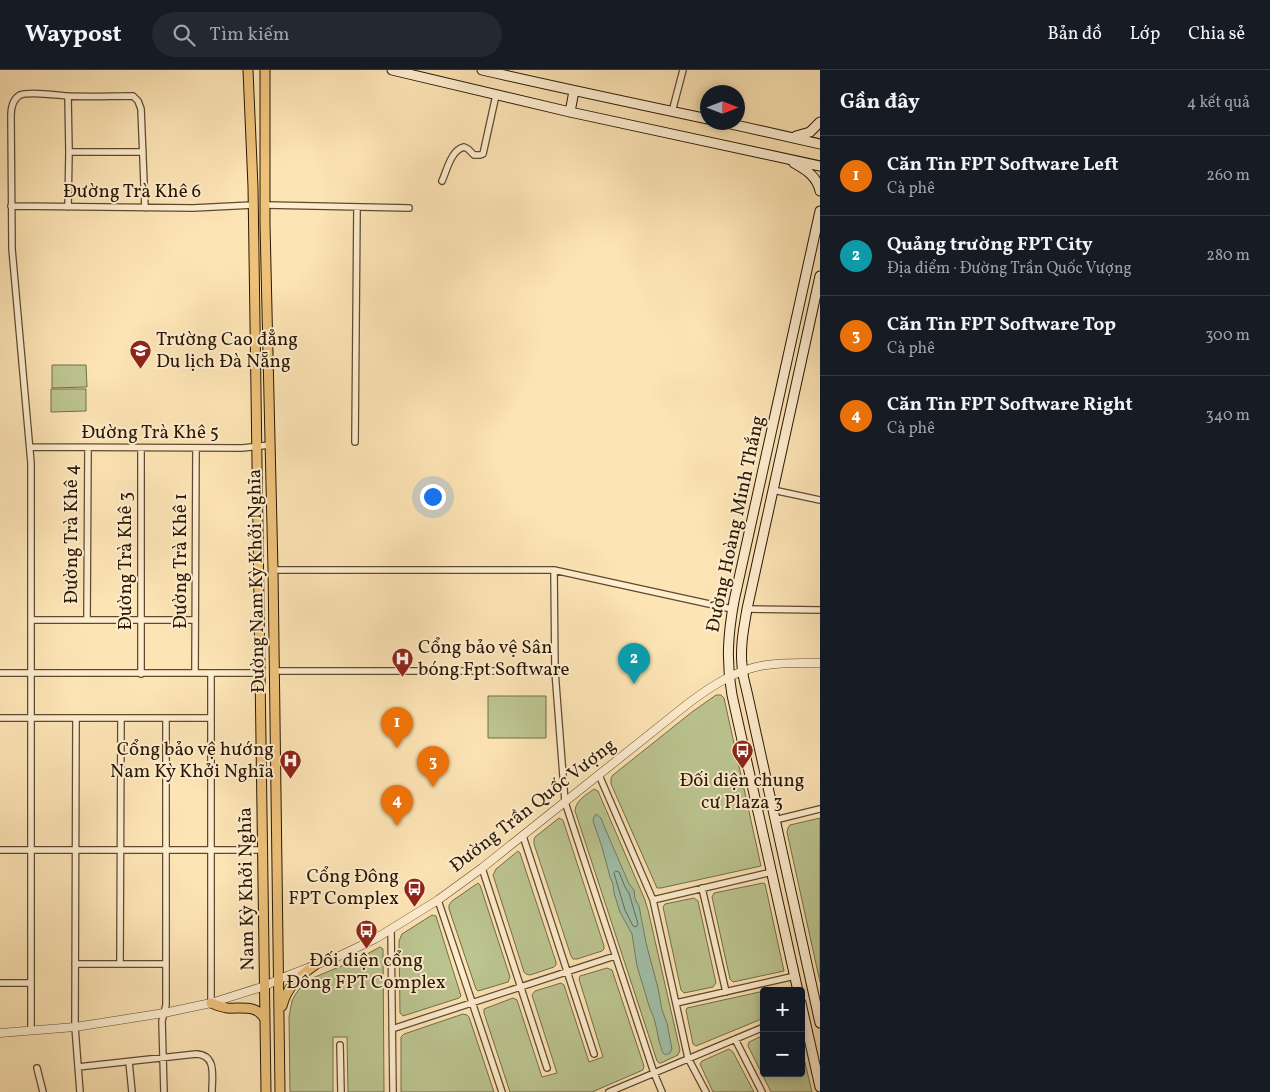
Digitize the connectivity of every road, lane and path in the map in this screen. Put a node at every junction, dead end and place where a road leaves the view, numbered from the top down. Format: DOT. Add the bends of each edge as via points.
graph roads {
  1 [pos="248,70"];
  2 [pos="265,70"];
  3 [pos="392,70"];
  4 [pos="482,70"];
  5 [pos="683,70"];
  6 [pos="574,91"];
  7 [pos="496,95"];
  8 [pos="68,96"];
  9 [pos="570,112"];
  10 [pos="672,112"];
  11 [pos="700,117"];
  12 [pos="820,122"];
  13 [pos="745,127"];
  14 [pos="788,137"];
  15 [pos="820,144"];
  16 [pos="69,152"];
  17 [pos="143,152"];
  18 [pos="787,159"];
  19 [pos="820,166"];
  20 [pos="442,181"];
  21 [pos="820,191"];
  22 [pos="253,205"];
  23 [pos="266,205"];
  24 [pos="11,206"];
  25 [pos="68,207"];
  26 [pos="145,208"];
  27 [pos="357,208"];
  28 [pos="409,208"];
  29 [pos="820,211"];
  30 [pos="820,276"];
  31 [pos="355,442"];
  32 [pos="270,445"];
  33 [pos="256,446"];
  34 [pos="30,448"];
  35 [pos="88,448"];
  36 [pos="141,448"];
  37 [pos="196,448"];
  38 [pos="760,487"];
  39 [pos="773,490"];
  40 [pos="820,500"];
  41 [pos="273,570"];
  42 [pos="554,570"];
  43 [pos="732,609"];
  44 [pos="747,609"];
  45 [pos="820,610"];
  46 [pos="31,620"];
  47 [pos="87,620"];
  48 [pos="141,620"];
  49 [pos="195,620"];
  50 [pos="820,663"];
  51 [pos="274,671"];
  52 [pos="555,671"];
  53 [pos="742,671"];
  54 [pos="260,672"];
  55 [pos="0,673"];
  56 [pos="31,673"];
  57 [pos="211,673"];
  58 [pos="141,674"];
  59 [pos="195,674"];
  60 [pos="729,677"];
  61 [pos="0,718"];
  62 [pos="31,718"];
  63 [pos="76,718"];
  64 [pos="121,718"];
  65 [pos="211,718"];
  66 [pos="166,719"];
  67 [pos="599,775"];
  68 [pos="565,802"];
  69 [pos="820,809"];
  70 [pos="775,820"];
  71 [pos="761,823"];
  72 [pos="523,836"];
  73 [pos="0,850"];
  74 [pos="31,850"];
  75 [pos="76,850"];
  76 [pos="121,850"];
  77 [pos="166,850"];
  78 [pos="211,850"];
  79 [pos="263,850"];
  80 [pos="482,868"];
  81 [pos="772,872"];
  82 [pos="702,888"];
  83 [pos="438,900"];
  84 [pos="653,900"];
  85 [pos="391,929"];
  86 [pos="615,956"];
  87 [pos="75,964"];
  88 [pos="120,964"];
  89 [pos="165,964"];
  90 [pos="315,966"];
  91 [pos="567,971"];
  92 [pos="795,976"];
  93 [pos="278,979"];
  94 [pos="0,983"];
  95 [pos="31,983"];
  96 [pos="265,986"];
  97 [pos="521,987"];
  98 [pos="797,987"];
  99 [pos="726,992"];
  100 [pos="211,1003"];
  101 [pos="472,1003"];
  102 [pos="676,1003"];
  103 [pos="818,1004"];
  104 [pos="805,1007"];
  105 [pos="164,1012"];
  106 [pos="279,1018"];
  107 [pos="265,1020"];
  108 [pos="805,1021"];
  109 [pos="820,1023"];
  110 [pos="75,1027"];
  111 [pos="760,1028"];
  112 [pos="392,1029"];
  113 [pos="30,1031"];
  114 [pos="0,1033"];
  115 [pos="735,1039"];
  116 [pos="340,1045"];
  117 [pos="594,1054"];
  118 [pos="163,1058"];
  119 [pos="688,1058"];
  120 [pos="129,1062"];
  121 [pos="78,1067"];
  122 [pos="37,1068"];
  123 [pos="547,1068"];
  124 [pos="654,1073"];
  125 [pos="820,1087"];
  126 [pos="43,1092"];
  127 [pos="80,1092"];
  128 [pos="132,1092"];
  129 [pos="164,1092"];
  130 [pos="212,1092"];
  131 [pos="266,1092"];
  132 [pos="280,1092"];
  133 [pos="341,1092"];
  134 [pos="393,1092"];
  135 [pos="502,1092"];
  136 [pos="609,1092"];
  137 [pos="662,1092"];
  138 [pos="706,1092"];
  139 [pos="762,1092"];
  1 -- 22 [label="main road"];
  2 -- 23 [label="main road, Đường Nam Kỳ Khởi Nghĩa"];
  3 -- 7 [label="main road"];
  4 -- 6 [label="main road"];
  5 -- 10 [label="street"];
  6 -- 9 [label="main road"];
  6 -- 10 [label="main road"];
  7 -- 9 [label="main road"];
  7 -- 20 [label="street" via="483,154 474,155 464,147 458,149"];
  8 -- 16 [label="street"];
  8 -- 17 [label="street" via="133,96 142,109"];
  8 -- 24 [label="street" via="28,94 15,100 11,116"];
  9 -- 18 [label="main road"];
  10 -- 11 [label="main road"];
  12 -- 14 [label="main road" via="802,136"];
  13 -- 14 [label="main road"];
  14 -- 15 [label="main road"];
  16 -- 17 [label="street"];
  16 -- 25 [label="street"];
  17 -- 26 [label="street"];
  18 -- 19 [label="main road"];
  18 -- 21 [label="main road" via="810,173"];
  22 -- 23 [label="main road"];
  22 -- 26 [label="street, Đường Trà Khê 6"];
  22 -- 33 [label="main road, Nam Kỳ Khởi Nghĩa"];
  23 -- 27 [label="street"];
  23 -- 32 [label="main road, Đường Nam Kỳ Khởi Nghĩa"];
  24 -- 25 [label="street, Đường Trà Khê 6"];
  24 -- 34 [label="street"];
  25 -- 26 [label="street, Đường Trà Khê 6"];
  27 -- 28 [label="street"];
  27 -- 31 [label="street"];
  29 -- 38 [label="main road, Đường Hoàng Minh Thắng"];
  30 -- 39 [label="main road, Đường Hoàng Minh Thắng"];
  32 -- 33 [label="street, Đường Trà Khê 5"];
  32 -- 41 [label="main road, Đường Nam Kỳ Khởi Nghĩa"];
  33 -- 37 [label="street, Đường Trà Khê 5"];
  33 -- 54 [label="main road, Nam Kỳ Khởi Nghĩa"];
  34 -- 35 [label="street, Đường Trà Khê 5"];
  34 -- 46 [label="street"];
  35 -- 36 [label="street, Đường Trà Khê 5"];
  35 -- 47 [label="street, Đường Trà Khê 4"];
  36 -- 37 [label="street, Đường Trà Khê 5"];
  36 -- 48 [label="street, Đường Trà Khê 3"];
  37 -- 49 [label="street, Đường Trà Khê 1"];
  38 -- 39 [label="main road"];
  38 -- 43 [label="main road, Đường Hoàng Minh Thắng"];
  39 -- 40 [label="street"];
  39 -- 44 [label="main road, Đường Hoàng Minh Thắng"];
  41 -- 42 [label="street"];
  41 -- 51 [label="main road, Đường Nam Kỳ Khởi Nghĩa"];
  42 -- 43 [label="street"];
  42 -- 52 [label="street"];
  43 -- 60 [label="main road, Đường Hoàng Minh Thắng"];
  44 -- 45 [label="street"];
  44 -- 53 [label="main road, Đường Hoàng Minh Thắng"];
  46 -- 47 [label="street"];
  46 -- 56 [label="street"];
  47 -- 48 [label="street"];
  48 -- 49 [label="street"];
  48 -- 58 [label="street, Đường Trà Khê 3"];
  49 -- 59 [label="street, Đường Trà Khê 1"];
  50 -- 53 [label="street, Đường Trần Quốc Vượng" via="773,664"];
  51 -- 52 [label="street"];
  51 -- 93 [label="main road, Đường Nam Kỳ Khởi Nghĩa"];
  52 -- 68 [label="street"];
  53 -- 60 [label="street, Đường Trần Quốc Vượng"];
  53 -- 70 [label="main road, Đường Hoàng Minh Thắng"];
  54 -- 57 [label="street"];
  54 -- 79 [label="main road, Nam Kỳ Khởi Nghĩa"];
  55 -- 56 [label="street"];
  56 -- 58 [label="street"];
  56 -- 62 [label="street"];
  57 -- 59 [label="street"];
  57 -- 65 [label="street"];
  58 -- 59 [label="street"];
  60 -- 67 [label="street, Đường Trần Quốc Vượng" via="690,702"];
  60 -- 71 [label="main road, Đường Hoàng Minh Thắng"];
  61 -- 62 [label="street"];
  62 -- 63 [label="street"];
  62 -- 74 [label="street"];
  63 -- 64 [label="street"];
  63 -- 75 [label="street"];
  64 -- 66 [label="street"];
  64 -- 76 [label="street"];
  65 -- 66 [label="street"];
  65 -- 78 [label="street"];
  66 -- 77 [label="street"];
  67 -- 68 [label="street, Đường Trần Quốc Vượng"];
  67 -- 84 [label="street"];
  68 -- 72 [label="street, Đường Trần Quốc Vượng"];
  68 -- 86 [label="street"];
  69 -- 70 [label="street"];
  70 -- 71 [label="main road"];
  70 -- 103 [label="main road, Đường Hoàng Minh Thắng"];
  71 -- 81 [label="main road, Đường Hoàng Minh Thắng"];
  72 -- 80 [label="street, Đường Trần Quốc Vượng"];
  72 -- 91 [label="street"];
  73 -- 74 [label="street"];
  74 -- 75 [label="street"];
  74 -- 95 [label="street"];
  75 -- 76 [label="street"];
  75 -- 87 [label="street"];
  76 -- 77 [label="street"];
  76 -- 88 [label="street"];
  77 -- 78 [label="street"];
  77 -- 89 [label="street"];
  78 -- 79 [label="street"];
  78 -- 100 [label="street"];
  79 -- 96 [label="main road, Nam Kỳ Khởi Nghĩa"];
  80 -- 83 [label="street, Đường Trần Quốc Vượng"];
  80 -- 97 [label="street"];
  81 -- 82 [label="street"];
  81 -- 92 [label="main road, Đường Hoàng Minh Thắng"];
  82 -- 84 [label="street"];
  82 -- 99 [label="street"];
  83 -- 85 [label="street, Đường Trần Quốc Vượng"];
  83 -- 101 [label="street"];
  84 -- 102 [label="street"];
  85 -- 90 [label="street, Đường Trần Quốc Vượng" via="350,952"];
  85 -- 112 [label="street"];
  86 -- 91 [label="street"];
  86 -- 124 [label="street"];
  87 -- 88 [label="street"];
  87 -- 110 [label="street"];
  88 -- 89 [label="street"];
  89 -- 105 [label="street"];
  90 -- 93 [label="street, Đường Trần Quốc Vượng"];
  90 -- 106 [label="main road" via="291,986"];
  91 -- 97 [label="street"];
  91 -- 117 [label="street"];
  92 -- 98 [label="main road, Đường Hoàng Minh Thắng"];
  92 -- 99 [label="street"];
  93 -- 96 [label="street, Đường Trần Quốc Vượng"];
  93 -- 106 [label="main road, Đường Nam Kỳ Khởi Nghĩa"];
  94 -- 95 [label="street"];
  95 -- 113 [label="street"];
  96 -- 100 [label="street, Đường Trần Quốc Vượng"];
  96 -- 107 [label="main road, Nam Kỳ Khởi Nghĩa"];
  97 -- 101 [label="street"];
  97 -- 123 [label="street"];
  99 -- 102 [label="street"];
  100 -- 105 [label="street, Đường Trần Quốc Vượng"];
  100 -- 107 [label="main road" via="224,1008 251,1008 260,1012"];
  101 -- 112 [label="street"];
  101 -- 135 [label="street"];
  102 -- 119 [label="street"];
  103 -- 104 [label="main road"];
  103 -- 109 [label="main road, Đường Hoàng Minh Thắng"];
  105 -- 110 [label="street, Đường Trần Quốc Vượng"];
  105 -- 118 [label="street"];
  106 -- 132 [label="main road, Đường Nam Kỳ Khởi Nghĩa"];
  107 -- 131 [label="main road, Nam Kỳ Khởi Nghĩa"];
  108 -- 125 [label="main road"];
  110 -- 113 [label="street, Đường Trần Quốc Vượng"];
  110 -- 121 [label="street"];
  111 -- 115 [label="street"];
  112 -- 134 [label="street"];
  113 -- 114 [label="street, Đường Trần Quốc Vượng"];
  115 -- 119 [label="street"];
  115 -- 139 [label="street"];
  116 -- 133 [label="street"];
  118 -- 120 [label="street"];
  118 -- 129 [label="street"];
  118 -- 130 [label="street" via="206,1056 212,1064"];
  119 -- 124 [label="street"];
  119 -- 138 [label="street"];
  120 -- 121 [label="street"];
  120 -- 128 [label="street"];
  121 -- 127 [label="street"];
  122 -- 126 [label="street"];
  124 -- 136 [label="street"];
  124 -- 137 [label="street"];
}
